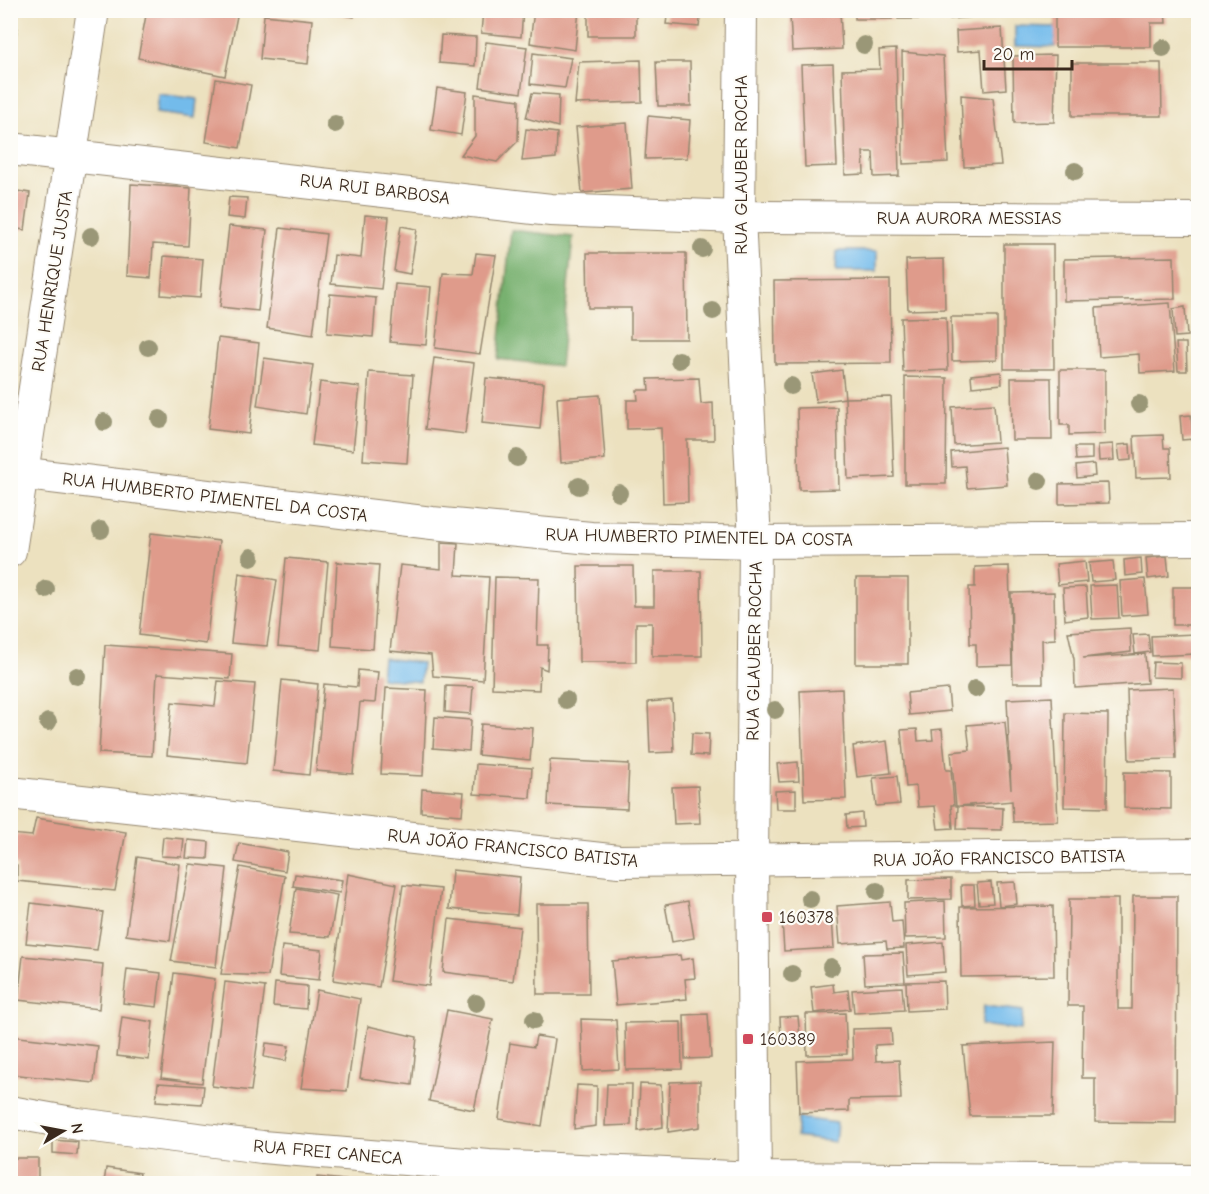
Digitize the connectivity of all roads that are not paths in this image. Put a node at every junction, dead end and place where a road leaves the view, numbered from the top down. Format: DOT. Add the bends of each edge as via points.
graph roads {
  1 [pos="93,10"];
  2 [pos="741,10"];
  3 [pos="10,149"];
  4 [pos="71,155"];
  5 [pos="739,217"];
  6 [pos="1198,219"];
  7 [pos="17,473"];
  8 [pos="1198,539"];
  9 [pos="755,542"];
  10 [pos="10,551"];
  11 [pos="10,793"];
  12 [pos="1198,855"];
  13 [pos="752,861"];
  14 [pos="10,1112"];
  15 [pos="1198,1180"];
  16 [pos="755,1181"];
  1 -- 4 [label="street, RUA HENRIQUE JUSTA"];
  2 -- 5 [label="street, RUA GLAUBER ROCHA"];
  3 -- 4 [label="street, RUA RUI BARBOSA"];
  4 -- 5 [label="street, RUA RUI BARBOSA" via="551,210"];
  4 -- 7 [label="street, RUA HENRIQUE JUSTA"];
  5 -- 6 [label="street, RUA AURORA MESSIAS"];
  5 -- 9 [label="street, RUA GLAUBER ROCHA"];
  7 -- 9 [label="street, RUA HUMBERTO PIMENTEL DA COSTA" via="591,538"];
  7 -- 10 [label="street, RUA HENRIQUE JUSTA"];
  8 -- 9 [label="street, RUA HUMBERTO PIMENTEL DA COSTA"];
  9 -- 13 [label="street, RUA GLAUBER ROCHA"];
  11 -- 13 [label="street, RUA JOÃO FRANCISCO BATISTA" via="619,861"];
  12 -- 13 [label="street, RUA JOÃO FRANCISCO BATISTA"];
  13 -- 16 [label="street, RUA GLAUBER ROCHA"];
  14 -- 16 [label="street, RUA FREI CANECA" via="262,1147 489,1166"];
  15 -- 16 [label="street, RUA FREI CANECA"];
}
